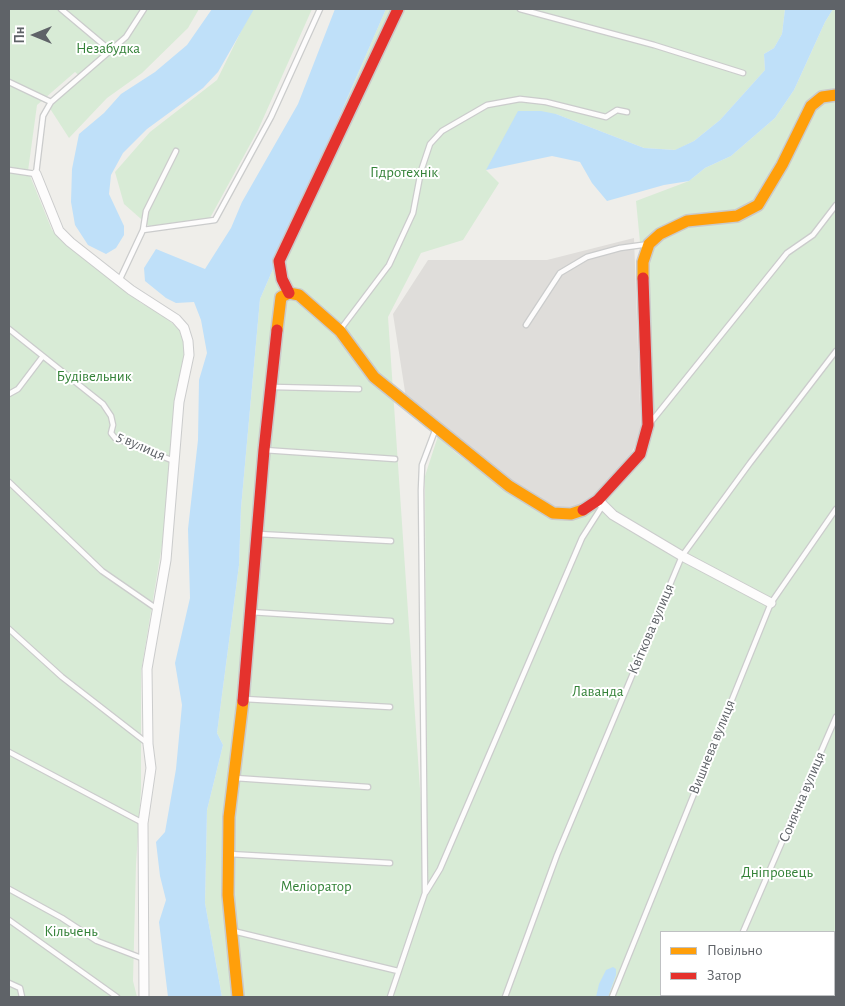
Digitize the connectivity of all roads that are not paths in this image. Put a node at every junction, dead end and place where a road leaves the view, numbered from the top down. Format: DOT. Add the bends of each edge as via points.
graph roads {
  1 [pos="61,9"];
  2 [pos="144,9"];
  3 [pos="320,9"];
  4 [pos="398,9"];
  5 [pos="520,9"];
  6 [pos="112,51"];
  7 [pos="743,73"];
  8 [pos="9,82"];
  9 [pos="836,95"];
  10 [pos="51,102"];
  11 [pos="627,112"];
  12 [pos="176,151"];
  13 [pos="9,170"];
  14 [pos="36,174"];
  15 [pos="836,206"];
  16 [pos="143,230"];
  17 [pos="649,244"];
  18 [pos="120,279"];
  19 [pos="288,293"];
  20 [pos="526,325"];
  21 [pos="9,329"];
  22 [pos="340,331"];
  23 [pos="836,350"];
  24 [pos="43,356"];
  25 [pos="273,386"];
  26 [pos="359,389"];
  27 [pos="9,394"];
  28 [pos="648,425"];
  29 [pos="436,428"];
  30 [pos="264,450"];
  31 [pos="394,459"];
  32 [pos="174,460"];
  33 [pos="9,482"];
  34 [pos="600,503"];
  35 [pos="836,509"];
  36 [pos="257,534"];
  37 [pos="391,541"];
  38 [pos="682,556"];
  39 [pos="771,603"];
  40 [pos="157,609"];
  41 [pos="250,612"];
  42 [pos="391,621"];
  43 [pos="9,630"];
  44 [pos="244,699"];
  45 [pos="390,707"];
  46 [pos="836,717"];
  47 [pos="148,744"];
  48 [pos="9,752"];
  49 [pos="235,778"];
  50 [pos="368,786"];
  51 [pos="143,822"];
  52 [pos="228,854"];
  53 [pos="390,863"];
  54 [pos="9,889"];
  55 [pos="425,893"];
  56 [pos="9,920"];
  57 [pos="743,931"];
  58 [pos="233,932"];
  59 [pos="144,959"];
  60 [pos="398,971"];
  61 [pos="9,983"];
  62 [pos="22,997"];
  63 [pos="117,997"];
  64 [pos="144,997"];
  65 [pos="238,997"];
  66 [pos="390,997"];
  67 [pos="505,997"];
  68 [pos="612,997"];
  1 -- 6 [label="lane"];
  2 -- 6 [label="lane" via="126,37"];
  3 -- 16 [label="lane" via="271,117 215,220"];
  4 -- 19 [label="street" via="279,261"];
  5 -- 7 [label="lane"];
  6 -- 10 [label="lane"];
  8 -- 10 [label="lane"];
  9 -- 17 [label="street" via="822,97 811,106 758,205 736,216 687,221 660,234"];
  10 -- 14 [label="lane" via="43,116"];
  11 -- 22 [label="lane" via="617,110 606,117 520,99 487,105 442,131 430,144 413,213 389,265"];
  12 -- 16 [label="lane" via="146,211"];
  13 -- 14 [label="lane"];
  14 -- 18 [label="street" via="59,231"];
  15 -- 28 [label="lane" via="814,236 787,253"];
  16 -- 18 [label="lane"];
  17 -- 20 [label="lane" via="587,257 560,273"];
  17 -- 28 [label="street" via="643,262"];
  18 -- 32 [label="street" via="131,290 176,319 184,328 188,341 189,355 179,402"];
  19 -- 22 [label="street" via="299,295"];
  19 -- 25 [label="street" via="281,297 279,305"];
  21 -- 24 [label="lane, 5 вулиця"];
  22 -- 29 [label="street" via="374,377"];
  23 -- 38 [label="lane, Квіткова вулиця"];
  24 -- 27 [label="lane" via="18,388"];
  24 -- 32 [label="lane, 5 вулиця" via="103,404 111,416 111,433 115,438"];
  25 -- 26 [label="lane"];
  25 -- 30 [label="street"];
  28 -- 34 [label="street" via="640,454"];
  29 -- 34 [label="street" via="509,486 553,513 571,514"];
  29 -- 55 [label="lane" via="422,465 420,490"];
  30 -- 31 [label="lane"];
  30 -- 36 [label="street"];
  32 -- 40 [label="street" via="166,560"];
  33 -- 40 [label="lane" via="102,571"];
  34 -- 38 [label="street" via="613,516"];
  34 -- 55 [label="lane" via="582,538 440,870"];
  35 -- 39 [label="lane, Вишнева вулиця"];
  36 -- 37 [label="lane"];
  36 -- 41 [label="street"];
  38 -- 39 [label="street"];
  38 -- 67 [label="lane, Квіткова вулиця" via="557,855"];
  39 -- 68 [label="lane, Вишнева вулиця"];
  40 -- 47 [label="street" via="147,670"];
  41 -- 42 [label="lane"];
  41 -- 44 [label="street"];
  43 -- 47 [label="lane" via="62,677"];
  44 -- 45 [label="lane"];
  44 -- 49 [label="street"];
  46 -- 57 [label="lane, Сонячна вулиця"];
  47 -- 51 [label="street" via="151,768"];
  48 -- 51 [label="lane"];
  49 -- 50 [label="lane"];
  49 -- 52 [label="street"];
  51 -- 59 [label="street"];
  52 -- 53 [label="lane"];
  52 -- 58 [label="street" via="228,895"];
  54 -- 59 [label="lane" via="97,941"];
  55 -- 60 [label="lane"];
  56 -- 63 [label="lane"];
  58 -- 60 [label="lane"];
  58 -- 65 [label="street"];
  59 -- 64 [label="street"];
  60 -- 66 [label="lane"];
  61 -- 62 [label="lane" via="20,988"];
}
